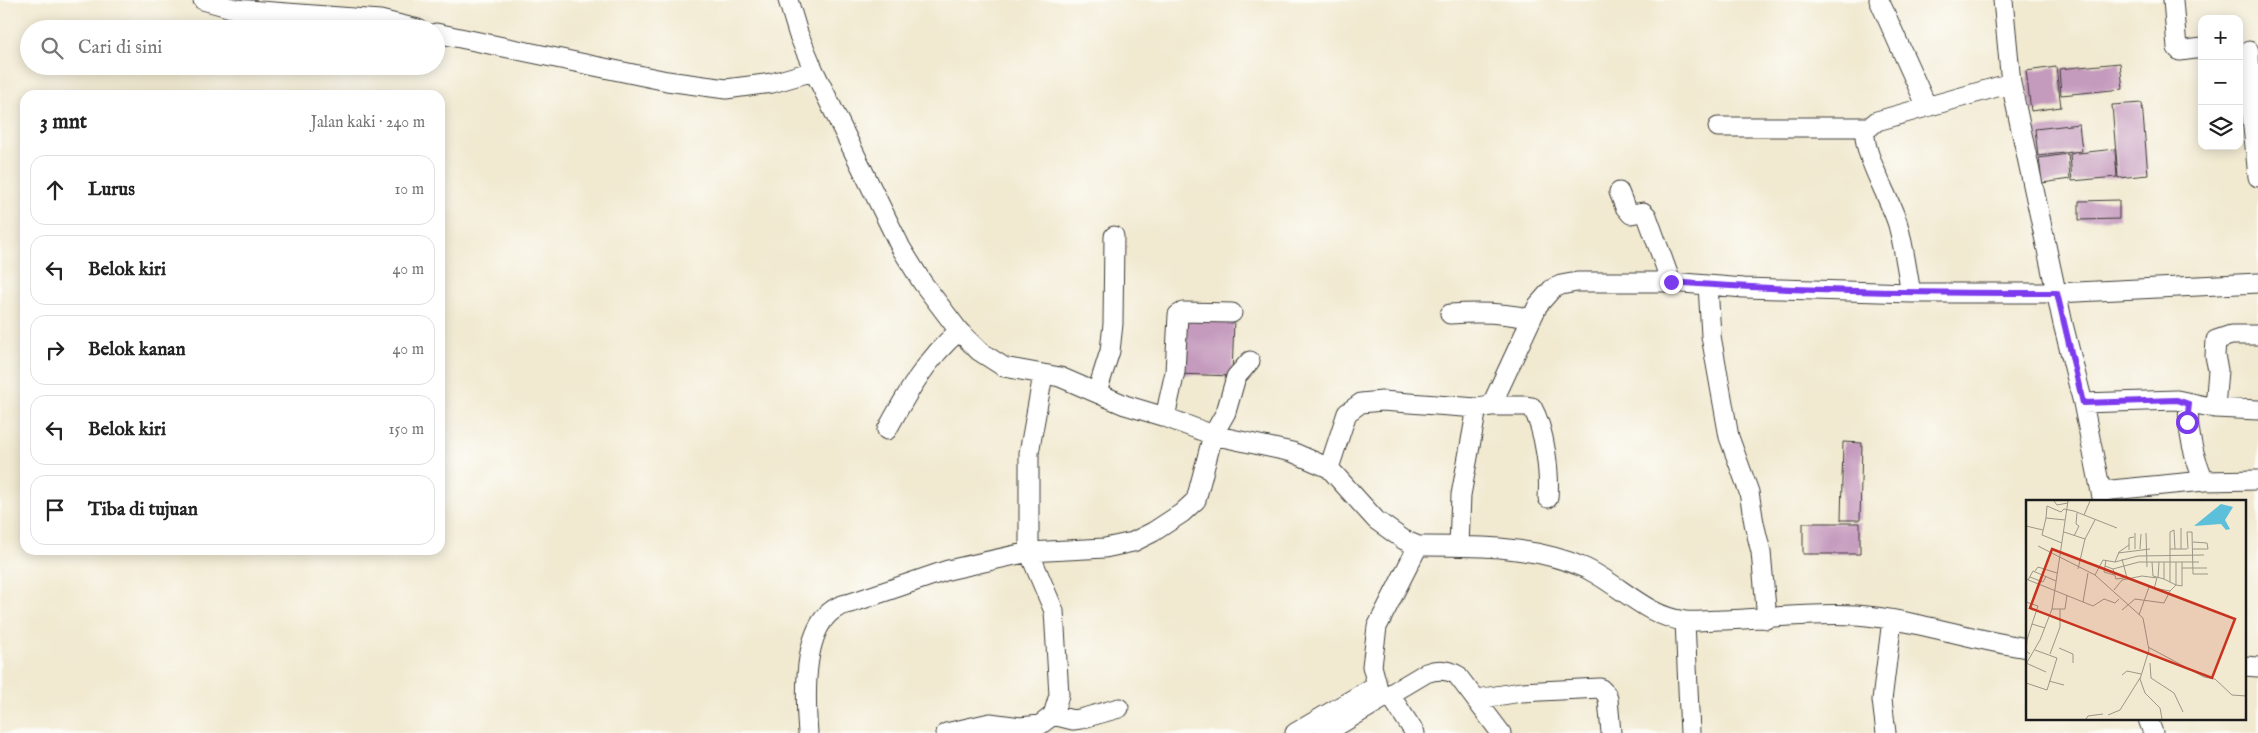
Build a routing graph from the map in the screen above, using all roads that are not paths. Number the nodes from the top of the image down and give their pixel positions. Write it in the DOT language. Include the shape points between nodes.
graph roads {
  1 [pos="204,0"];
  2 [pos="788,0"];
  3 [pos="1879,0"];
  4 [pos="2003,0"];
  5 [pos="2173,0"];
  6 [pos="380,20"];
  7 [pos="445,35"];
  8 [pos="2198,49"];
  9 [pos="2249,50"];
  10 [pos="814,71"];
  11 [pos="2011,83"];
  12 [pos="1927,107"];
  13 [pos="2255,126"];
  14 [pos="1718,127"];
  15 [pos="1867,128"];
  16 [pos="2258,178"];
  17 [pos="1619,192"];
  18 [pos="1114,236"];
  19 [pos="1671,282"];
  20 [pos="2258,283"];
  21 [pos="1708,285"];
  22 [pos="2057,293"];
  23 [pos="1911,294"];
  24 [pos="1232,313"];
  25 [pos="1450,314"];
  26 [pos="1532,319"];
  27 [pos="959,331"];
  28 [pos="2258,335"];
  29 [pos="1250,361"];
  30 [pos="1043,375"];
  31 [pos="1097,392"];
  32 [pos="2083,403"];
  33 [pos="2189,404"];
  34 [pos="1484,407"];
  35 [pos="2215,408"];
  36 [pos="2258,410"];
  37 [pos="1165,417"];
  38 [pos="887,430"];
  39 [pos="1212,435"];
  40 [pos="1329,468"];
  41 [pos="2258,480"];
  42 [pos="2204,481"];
  43 [pos="2102,496"];
  44 [pos="1548,498"];
  45 [pos="1418,546"];
  46 [pos="1459,546"];
  47 [pos="1029,552"];
  48 [pos="1767,619"];
  49 [pos="1892,620"];
  50 [pos="1685,621"];
  51 [pos="2026,648"];
  52 [pos="1390,695"];
  53 [pos="1477,699"];
  54 [pos="1119,708"];
  55 [pos="1053,715"];
  56 [pos="2148,720"];
  57 [pos="990,728"];
  58 [pos="1329,732"];
  59 [pos="808,733"];
  60 [pos="946,733"];
  61 [pos="1295,733"];
  62 [pos="1415,733"];
  63 [pos="1501,733"];
  64 [pos="1611,733"];
  65 [pos="1690,733"];
  66 [pos="1886,733"];
  67 [pos="2152,733"];
  1 -- 6 [label="street" via="235,8"];
  2 -- 10 [label="street"];
  3 -- 12 [label="street"];
  4 -- 11 [label="street"];
  5 -- 8 [label="street" via="2177,48 2180,51"];
  7 -- 10 [label="street" via="667,81 726,89 772,83"];
  9 -- 13 [label="street"];
  10 -- 27 [label="street" via="902,248 922,282"];
  11 -- 12 [label="street"];
  11 -- 22 [label="street"];
  12 -- 15 [label="street" via="1877,121"];
  13 -- 16 [label="street"];
  14 -- 15 [label="street"];
  15 -- 23 [label="street" via="1866,142 1898,226"];
  17 -- 19 [label="street" via="1631,214 1643,212 1647,216"];
  18 -- 31 [label="street" via="1110,351"];
  19 -- 21 [label="street"];
  19 -- 26 [label="street" via="1577,282 1561,285 1545,295"];
  20 -- 22 [label="street"];
  21 -- 23 [label="street"];
  21 -- 48 [label="street" via="1711,336 1729,437 1749,492 1761,552"];
  22 -- 23 [label="street"];
  22 -- 32 [label="street"];
  24 -- 37 [label="street" via="1183,312 1178,315 1175,372"];
  25 -- 26 [label="street" via="1514,314"];
  26 -- 34 [label="street"];
  27 -- 30 [label="street" via="979,351 1004,367"];
  27 -- 38 [label="street" via="925,366"];
  28 -- 35 [label="street" via="2231,335 2216,340"];
  29 -- 39 [label="street" via="1236,377 1226,412"];
  30 -- 31 [label="street" via="1060,377"];
  30 -- 47 [label="street" via="1029,453"];
  31 -- 37 [label="street" via="1125,405"];
  32 -- 33 [label="street" via="2177,400"];
  32 -- 43 [label="street"];
  33 -- 35 [label="street"];
  33 -- 42 [label="street" via="2187,422"];
  34 -- 40 [label="street" via="1361,403 1347,413"];
  34 -- 44 [label="street" via="1532,408 1547,464"];
  34 -- 46 [label="street" via="1461,495"];
  35 -- 36 [label="street"];
  37 -- 39 [label="street"];
  39 -- 40 [label="street" via="1292,452"];
  39 -- 47 [label="street" via="1196,500 1153,532 1133,542 1105,548"];
  40 -- 45 [label="street" via="1376,520"];
  41 -- 42 [label="street"];
  42 -- 43 [label="street"];
  45 -- 46 [label="street"];
  45 -- 61 [label="street" via="1377,627 1372,666 1377,685"];
  46 -- 50 [label="street" via="1511,550 1567,560 1652,609"];
  47 -- 55 [label="street" via="1054,610 1059,695"];
  47 -- 59 [label="street" via="948,570 831,610 818,627 810,649"];
  48 -- 49 [label="street" via="1856,615"];
  48 -- 50 [label="street"];
  49 -- 51 [label="street"];
  49 -- 66 [label="street" via="1882,700"];
  50 -- 65 [label="street"];
  52 -- 53 [label="street" via="1426,673 1442,670 1451,671"];
  52 -- 58 [label="street"];
  52 -- 62 [label="street"];
  53 -- 63 [label="street"];
  53 -- 64 [label="street" via="1521,692 1600,688 1608,699"];
  54 -- 55 [label="street" via="1073,720"];
  55 -- 57 [label="street" via="1040,725"];
  56 -- 67 [label="street"];
  57 -- 60 [label="street"];
}
